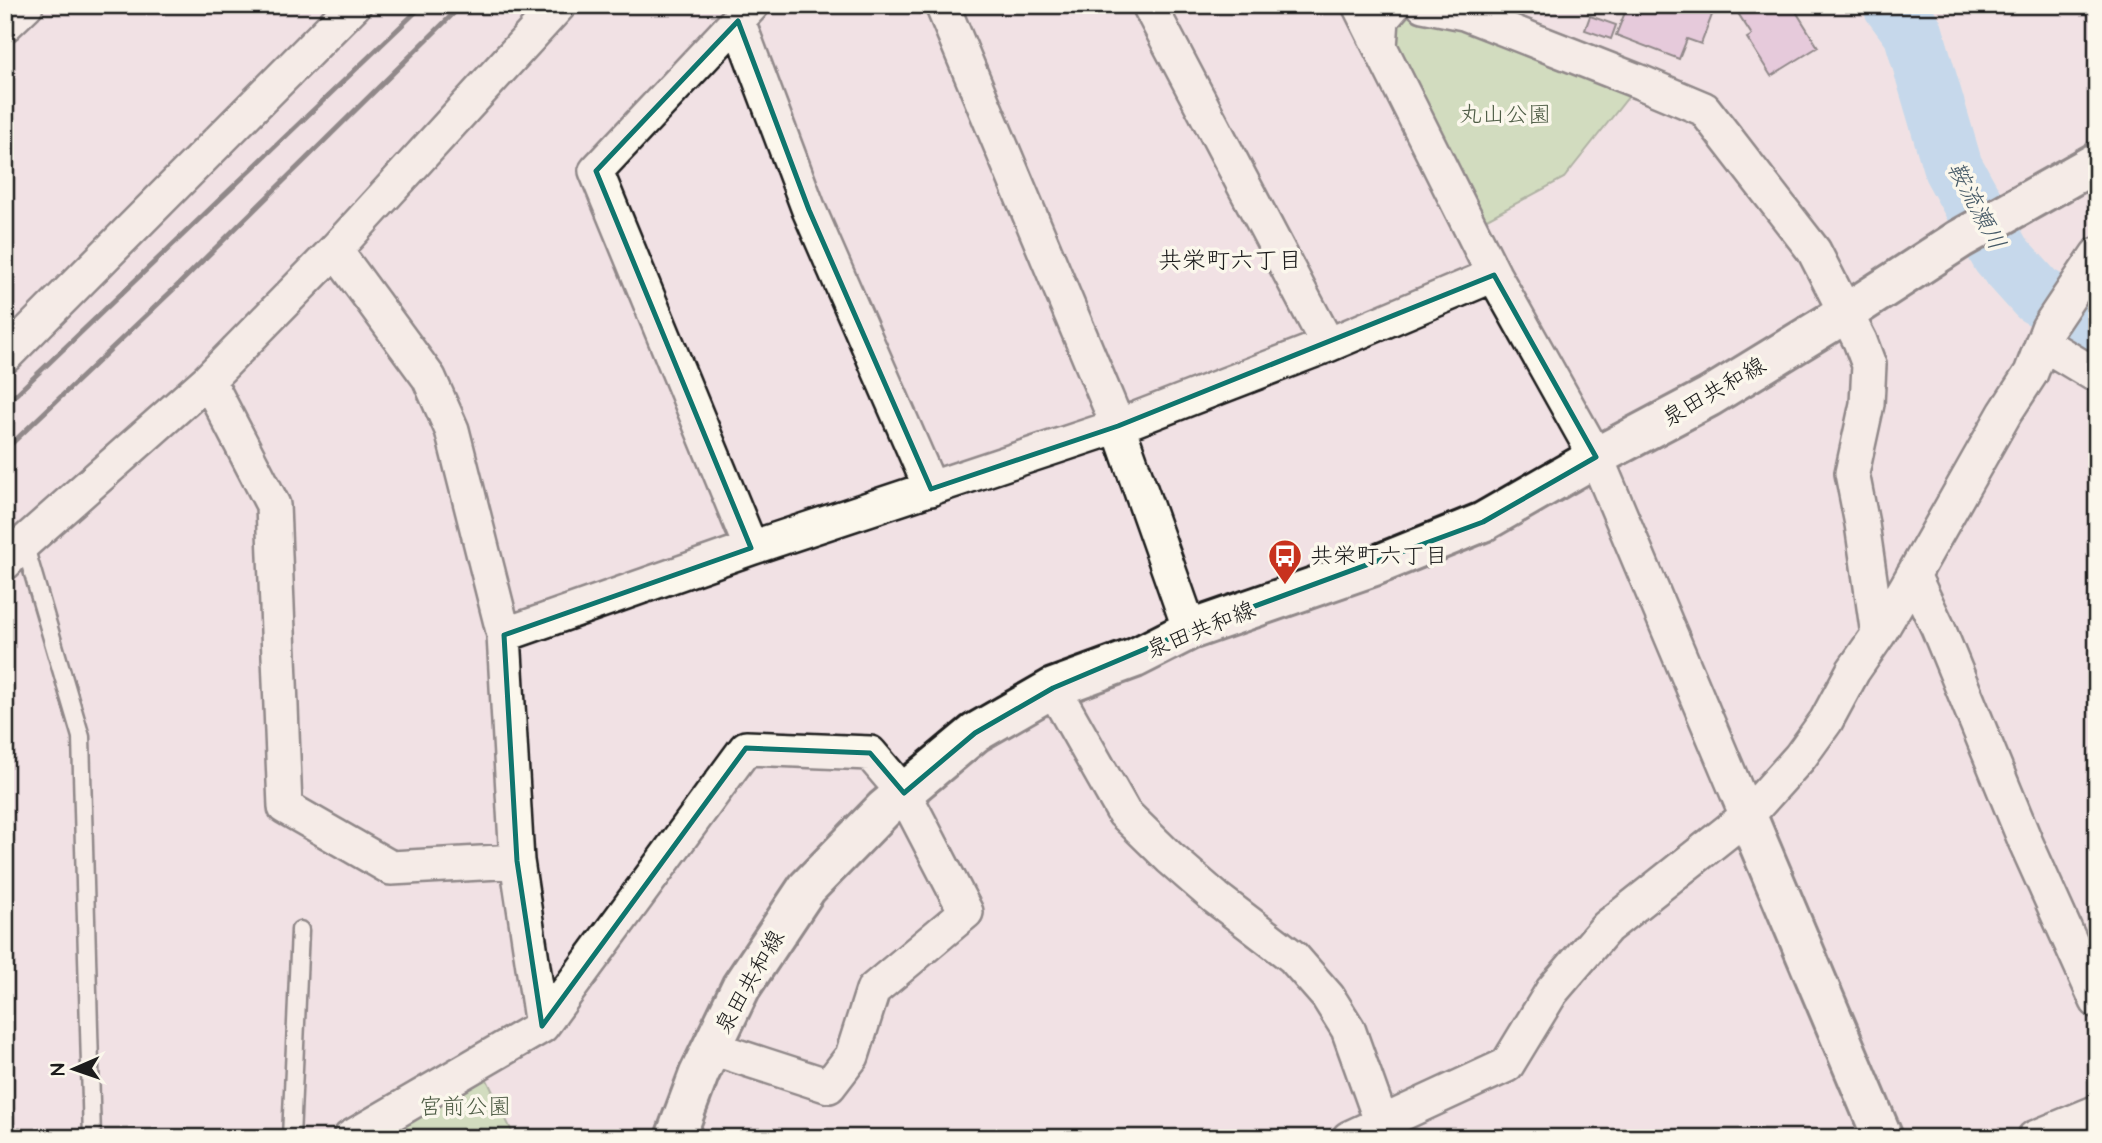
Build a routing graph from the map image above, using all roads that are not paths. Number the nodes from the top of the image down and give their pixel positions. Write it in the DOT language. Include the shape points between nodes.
graph roads {
  1 [pos="26,5"];
  2 [pos="354,5"];
  3 [pos="559,5"];
  4 [pos="942,5"];
  5 [pos="1149,5"];
  6 [pos="1359,5"];
  7 [pos="1394,5"];
  8 [pos="1423,5"];
  9 [pos="745,13"];
  10 [pos="5,25"];
  11 [pos="1380,47"];
  12 [pos="2097,162"];
  13 [pos="335,250"];
  14 [pos="2097,255"];
  15 [pos="1494,275"];
  16 [pos="1846,313"];
  17 [pos="2045,335"];
  18 [pos="1328,345"];
  19 [pos="5,356"];
  20 [pos="2097,376"];
  21 [pos="208,380"];
  22 [pos="1118,426"];
  23 [pos="1596,457"];
  24 [pos="931,489"];
  25 [pos="751,548"];
  26 [pos="15,553"];
  27 [pos="1913,575"];
  28 [pos="1189,630"];
  29 [pos="504,635"];
  30 [pos="1878,635"];
  31 [pos="1053,688"];
  32 [pos="904,793"];
  33 [pos="1747,816"];
  34 [pos="517,861"];
  35 [pos="300,930"];
  36 [pos="2097,1001"];
  37 [pos="542,1026"];
  38 [pos="712,1048"];
  39 [pos="2097,1112"];
  40 [pos="1382,1124"];
  41 [pos="92,1138"];
  42 [pos="291,1138"];
  43 [pos="349,1138"];
  44 [pos="675,1138"];
  45 [pos="1349,1138"];
  46 [pos="1883,1138"];
  47 [pos="2034,1138"];
  1 -- 10 [label="street"];
  2 -- 19 [label="street"];
  3 -- 13 [label="street"];
  4 -- 22 [label="street"];
  5 -- 18 [label="street"];
  6 -- 11 [label="street"];
  7 -- 11 [label="street" via="1382,19"];
  8 -- 16 [label="street" via="1464,13 1704,109 1814,251"];
  9 -- 24 [label="street" via="810,210"];
  9 -- 25 [label="street" via="596,172"];
  11 -- 15 [label="street"];
  12 -- 16 [label="main road, 泉田共和線" via="1960,239"];
  13 -- 21 [label="street"];
  13 -- 29 [label="street" via="429,378 452,430"];
  14 -- 17 [label="street"];
  15 -- 18 [label="street"];
  15 -- 23 [label="street"];
  16 -- 23 [label="main road, 泉田共和線" via="1709,397"];
  16 -- 30 [label="street" via="1869,365 1867,404 1852,473"];
  17 -- 20 [label="street"];
  17 -- 27 [label="street" via="2031,373"];
  18 -- 22 [label="street"];
  21 -- 26 [label="street"];
  21 -- 34 [label="street" via="273,505 285,807 391,868"];
  22 -- 24 [label="street"];
  22 -- 28 [label="street"];
  23 -- 28 [label="main road, 泉田共和線" via="1483,522 1374,566"];
  23 -- 33 [label="street"];
  24 -- 25 [label="street"];
  25 -- 29 [label="street"];
  26 -- 41 [label="lane" via="81,737"];
  27 -- 30 [label="street"];
  27 -- 36 [label="street"];
  28 -- 31 [label="main road, 泉田共和線" via="1135,657"];
  29 -- 34 [label="street"];
  30 -- 33 [label="street" via="1800,757"];
  31 -- 32 [label="main road, 泉田共和線" via="975,733"];
  31 -- 40 [label="street" via="1124,813 1216,898 1293,957 1328,997 1348,1028"];
  32 -- 37 [label="street" via="870,753 746,748"];
  32 -- 38 [label="main road, 泉田共和線" via="807,888 741,987"];
  32 -- 38 [label="street" via="966,912 873,990 852,1056 830,1086"];
  33 -- 40 [label="street" via="1607,927 1552,991 1507,1065"];
  33 -- 46 [label="main road"];
  34 -- 37 [label="street"];
  35 -- 42 [label="lane"];
  37 -- 43 [label="street"];
  38 -- 44 [label="main road, 泉田共和線"];
  39 -- 47 [label="street"];
  40 -- 45 [label="street"];
}
